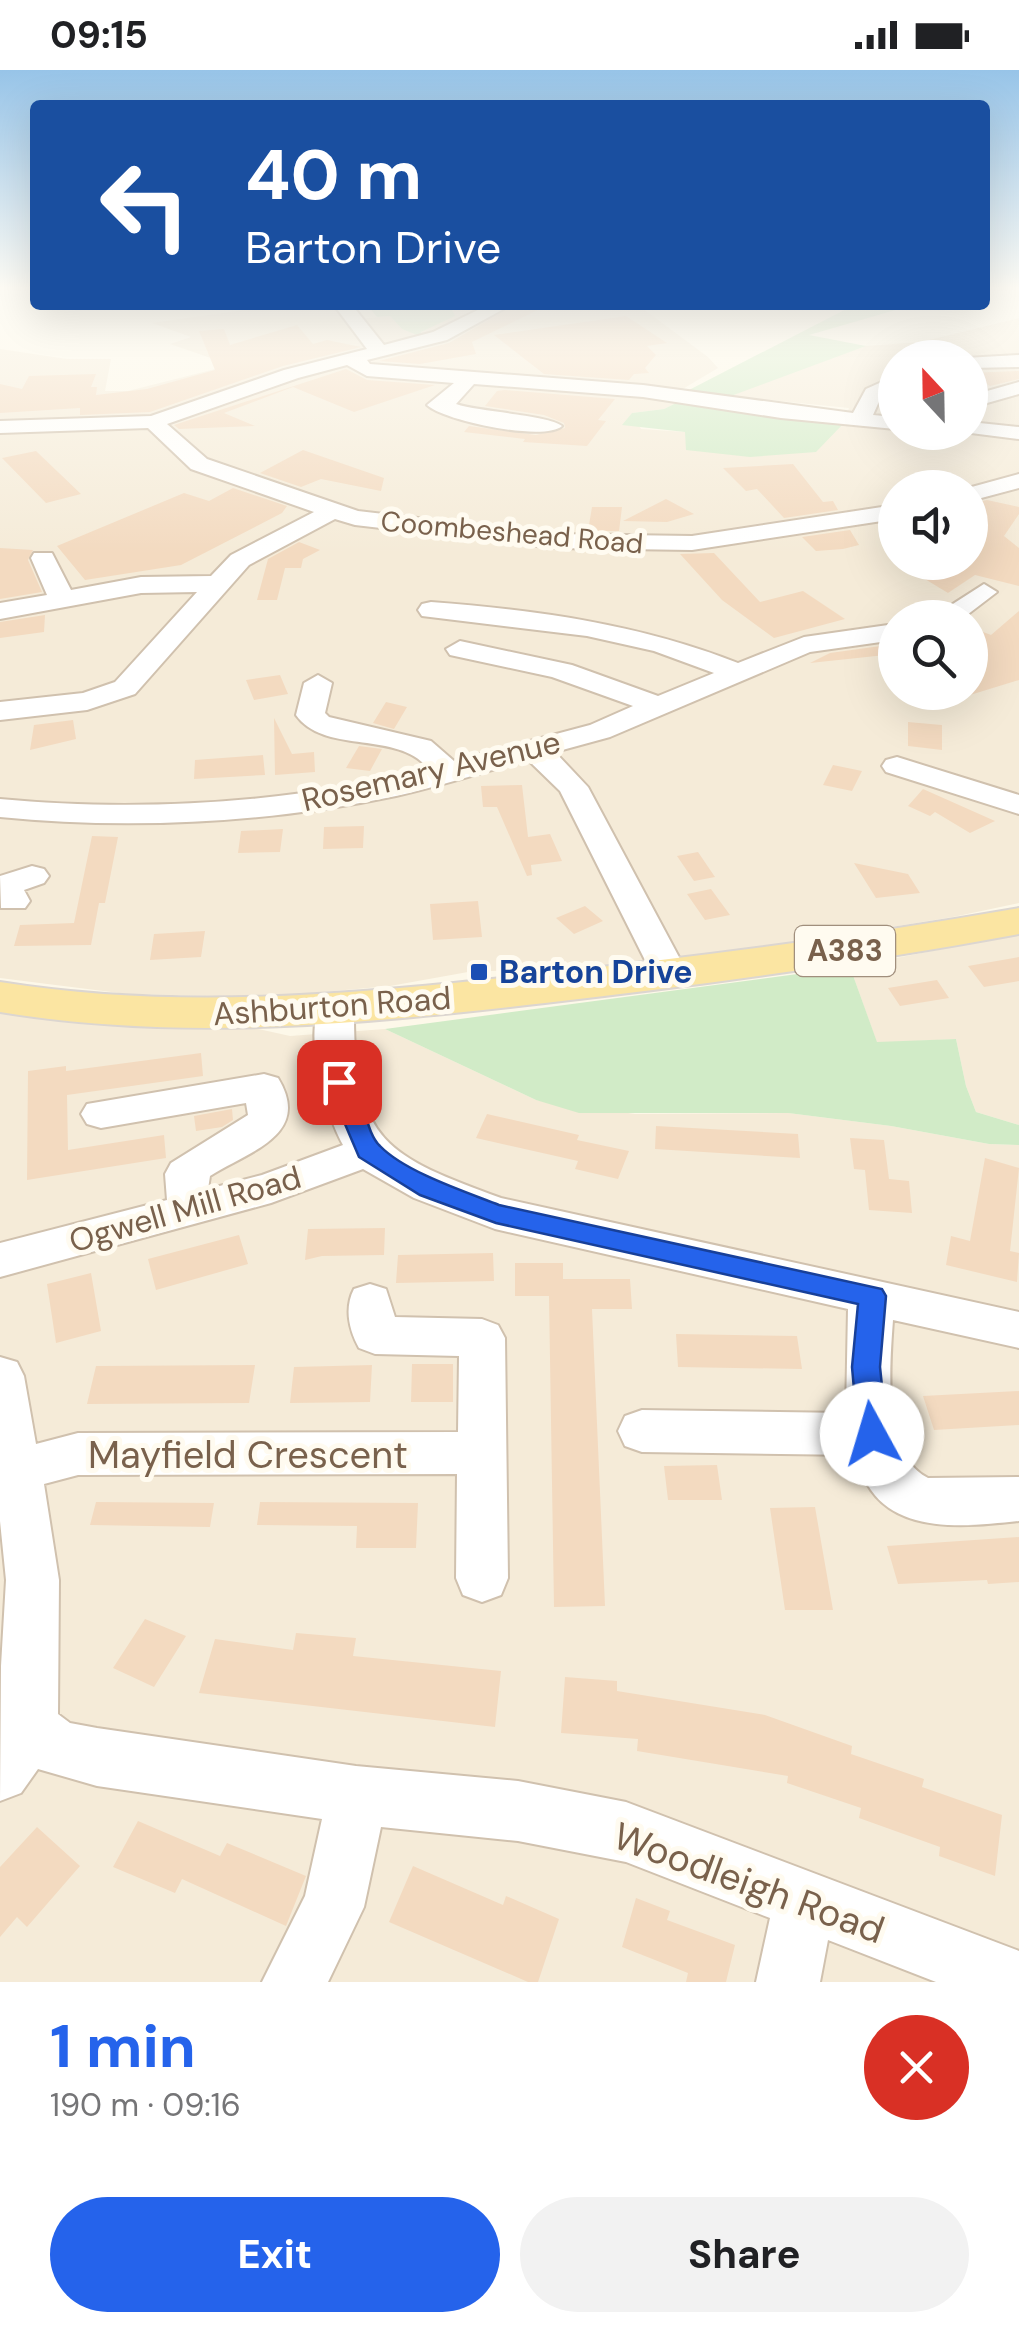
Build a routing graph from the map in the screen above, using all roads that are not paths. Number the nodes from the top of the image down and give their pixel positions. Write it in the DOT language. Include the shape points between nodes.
graph roads {
  1 [pos="292,375"];
  2 [pos="457,375"];
  3 [pos="469,377"];
  4 [pos="1019,388"];
  5 [pos="878,390"];
  6 [pos="988,397"];
  7 [pos="860,420"];
  8 [pos="153,422"];
  9 [pos="543,422"];
  10 [pos="878,422"];
  11 [pos="0,427"];
  12 [pos="988,430"];
  13 [pos="1019,433"];
  14 [pos="1019,481"];
  15 [pos="988,489"];
  16 [pos="333,511"];
  17 [pos="878,515"];
  18 [pos="43,556"];
  19 [pos="219,584"];
  20 [pos="983,592"];
  21 [pos="971,600"];
  22 [pos="63,601"];
  23 [pos="431,610"];
  24 [pos="0,611"];
  25 [pos="878,634"];
  26 [pos="460,649"];
  27 [pos="738,673"];
  28 [pos="318,683"];
  29 [pos="658,708"];
  30 [pos="0,711"];
  31 [pos="534,750"];
  32 [pos="898,766"];
  33 [pos="448,774"];
  34 [pos="1019,805"];
  35 [pos="0,808"];
  36 [pos="1019,921"];
  37 [pos="670,974"];
  38 [pos="0,997"];
  39 [pos="335,1010"];
  40 [pos="102,1114"];
  41 [pos="368,1151"];
  42 [pos="190,1211"];
  43 [pos="0,1260"];
  44 [pos="872,1296"];
  45 [pos="370,1302"];
  46 [pos="1019,1330"];
  47 [pos="0,1376"];
  48 [pos="642,1431"];
  49 [pos="872,1434"];
  50 [pos="7,1442"];
  51 [pos="484,1453"];
  52 [pos="1019,1499"];
  53 [pos="482,1578"];
  54 [pos="16,1751"];
  55 [pos="356,1794"];
  56 [pos="804,1902"];
  57 [pos="294,1982"];
  58 [pos="788,1982"];
  59 [pos="1018,1982"];
  1 -- 8 [label="street"];
  2 -- 3 [label="street"];
  3 -- 7 [label="street" via="644,391"];
  3 -- 9 [label="street" via="459,391 430,406 480,419"];
  4 -- 6 [label="street"];
  5 -- 7 [label="street"];
  7 -- 10 [label="street"];
  8 -- 11 [label="street"];
  8 -- 16 [label="street, Coombeshead Road" via="179,453 199,464"];
  12 -- 13 [label="street"];
  14 -- 15 [label="street"];
  16 -- 17 [label="street, Coombeshead Road" via="467,533 643,545"];
  16 -- 19 [label="street" via="251,551"];
  18 -- 22 [label="street"];
  19 -- 22 [label="street" via="141,584"];
  19 -- 30 [label="street" via="125,688 87,701"];
  20 -- 21 [label="street"];
  22 -- 24 [label="street"];
  23 -- 27 [label="street" via="592,626 689,651"];
  25 -- 27 [label="street, Rosemary Avenue" via="804,645"];
  26 -- 29 [label="street" via="566,673"];
  27 -- 29 [label="street, Rosemary Avenue"];
  28 -- 33 [label="street" via="310,715 319,723 420,747"];
  29 -- 31 [label="street, Rosemary Avenue"];
  31 -- 33 [label="street, Rosemary Avenue"];
  31 -- 37 [label="street" via="574,787"];
  32 -- 34 [label="street"];
  33 -- 35 [label="street, Rosemary Avenue" via="247,808 61,814"];
  36 -- 37 [label="main road, Ashburton Road / A383"];
  37 -- 39 [label="main road, Ashburton Road / A383"];
  38 -- 39 [label="main road, Ashburton Road / A383" via="105,1012"];
  39 -- 41 [label="street" via="339,1082"];
  40 -- 42 [label="street" via="264,1087 268,1118 256,1136 186,1174"];
  41 -- 42 [label="street, Ogwell Mill Road"];
  41 -- 44 [label="street" via="430,1188 496,1214"];
  42 -- 43 [label="street, Ogwell Mill Road"];
  44 -- 46 [label="street"];
  44 -- 49 [label="street" via="866,1367"];
  45 -- 51 [label="street" via="374,1335 482,1338"];
  47 -- 50 [label="street"];
  48 -- 49 [label="street"];
  49 -- 52 [label="street" via="888,1474 904,1492 928,1501"];
  50 -- 51 [label="street, Mayfield Crescent" via="78,1454"];
  50 -- 54 [label="street" via="32,1560 34,1610 28,1709"];
  51 -- 53 [label="street"];
  54 -- 55 [label="street, Woodleigh Road" via="58,1749"];
  55 -- 56 [label="street, Woodleigh Road" via="518,1811 626,1832"];
  55 -- 57 [label="street" via="333,1907"];
  56 -- 58 [label="street"];
  56 -- 59 [label="street, Woodleigh Road"];
}
